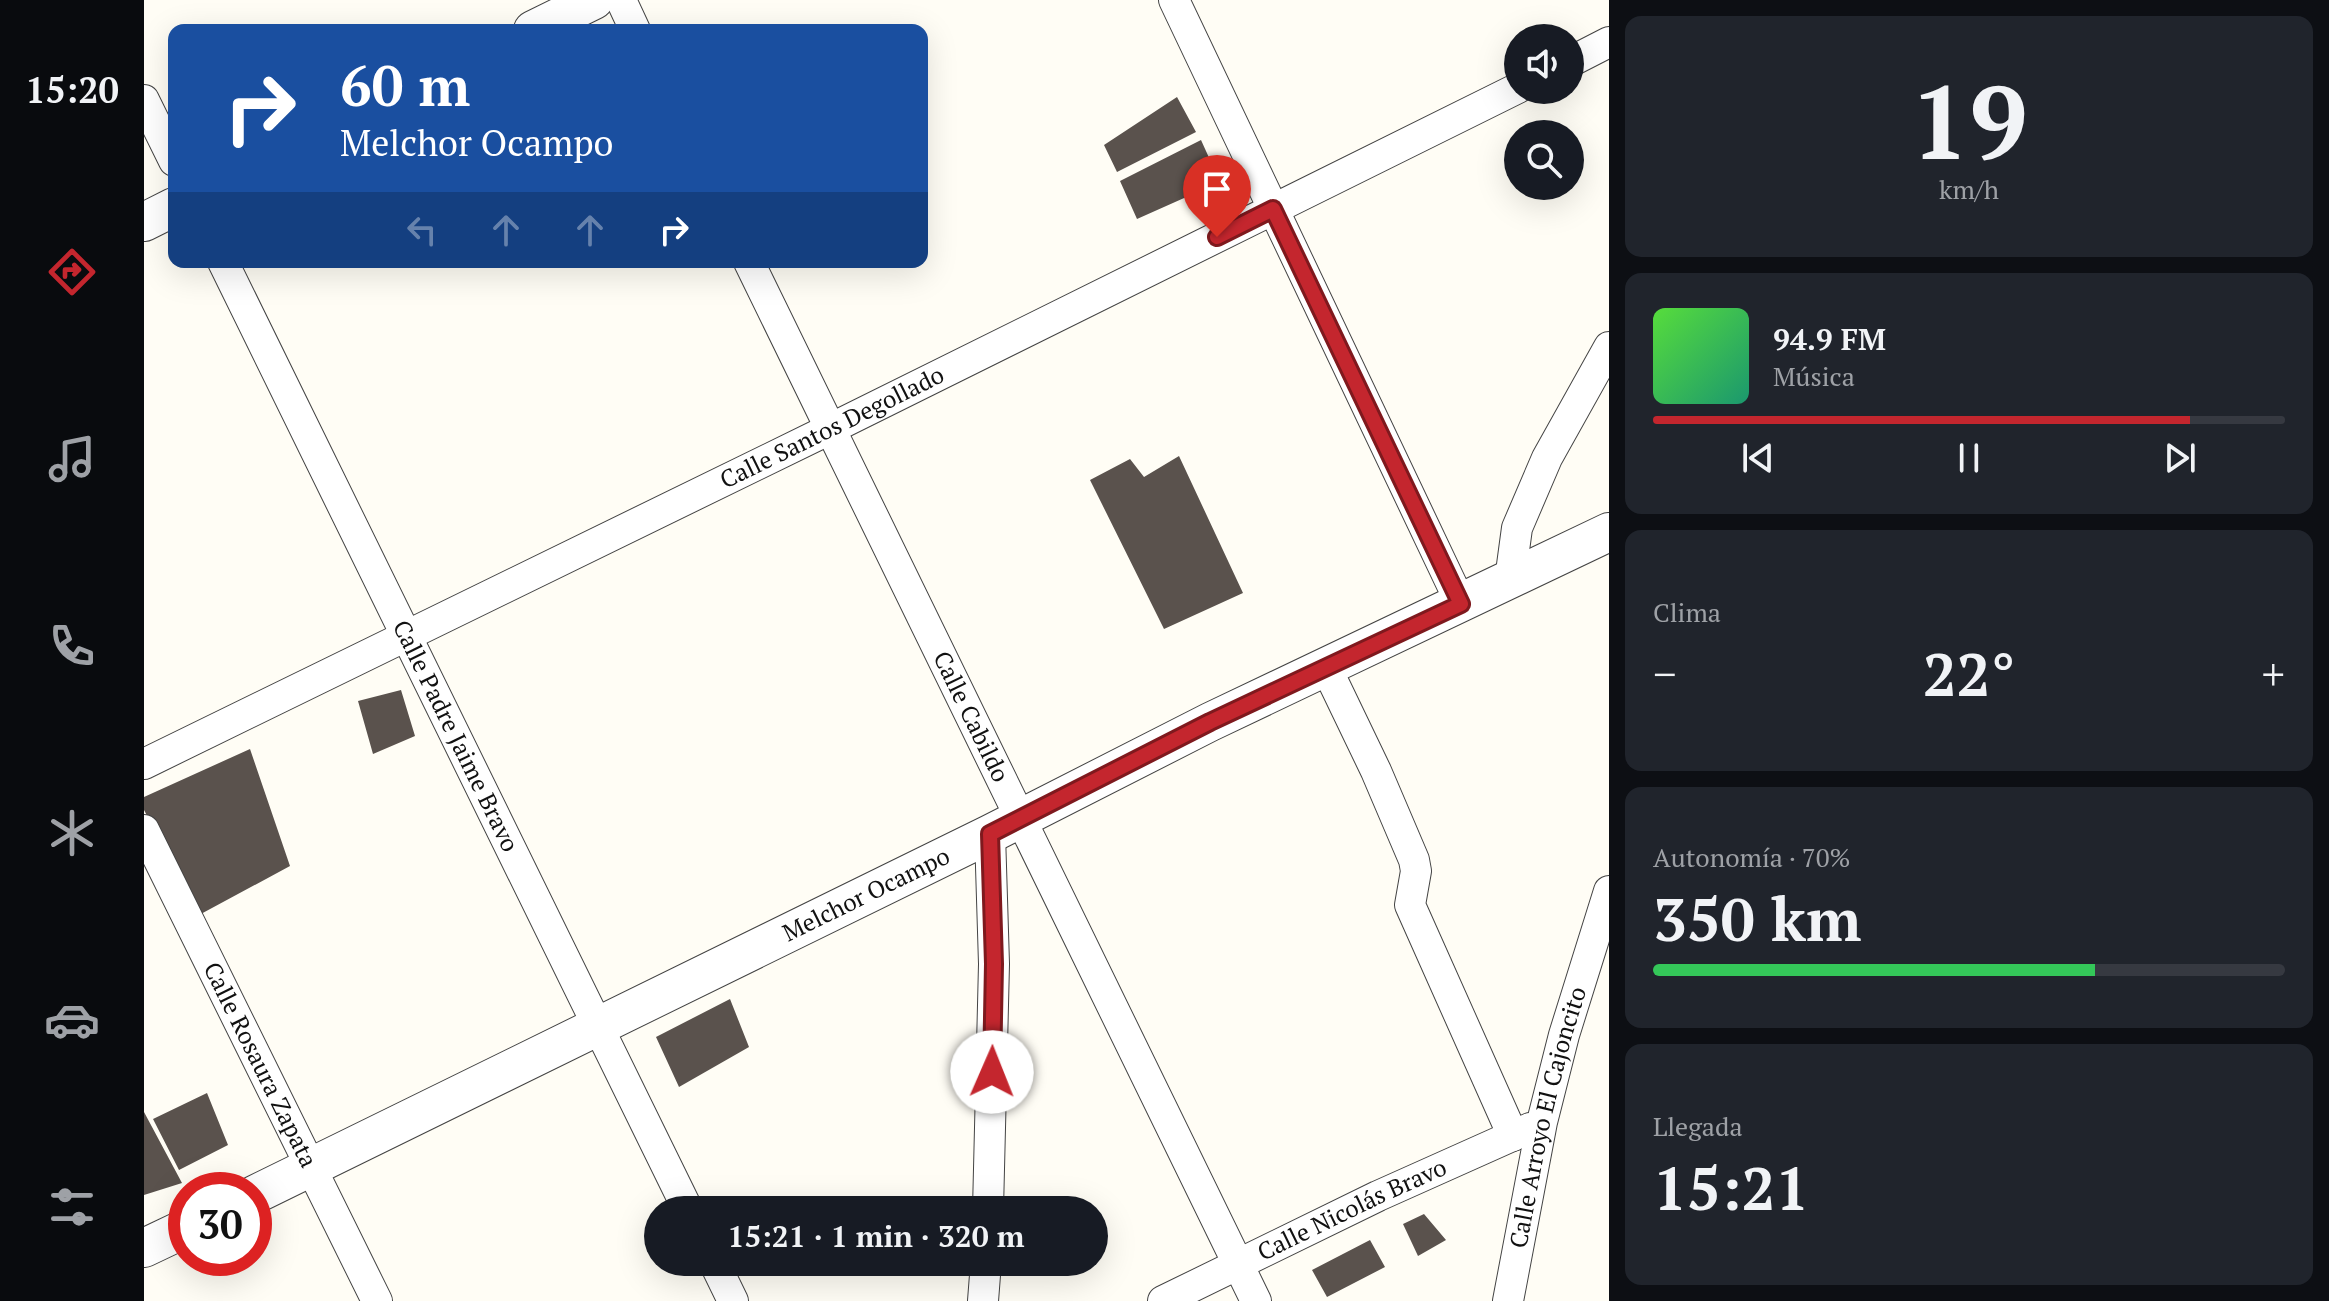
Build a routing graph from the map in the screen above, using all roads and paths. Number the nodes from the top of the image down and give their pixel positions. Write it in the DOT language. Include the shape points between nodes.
graph roads {
  1 [pos="594,0"];
  2 [pos="621,0"];
  3 [pos="1174,0"];
  4 [pos="545,24"];
  5 [pos="632,24"];
  6 [pos="1609,42"];
  7 [pos="1584,55"];
  8 [pos="1504,95"];
  9 [pos="144,100"];
  10 [pos="168,149"];
  11 [pos="1273,209"];
  12 [pos="168,210"];
  13 [pos="144,222"];
  14 [pos="226,268"];
  15 [pos="752,268"];
  16 [pos="1609,347"];
  17 [pos="830,429"];
  18 [pos="1609,532"];
  19 [pos="1510,580"];
  20 [pos="1461,604"];
  21 [pos="406,636"];
  22 [pos="1326,667"];
  23 [pos="144,764"];
  24 [pos="1005,826"];
  25 [pos="144,830"];
  26 [pos="1609,891"];
  27 [pos="598,1025"];
  28 [pos="1542,1122"];
  29 [pos="1513,1136"];
  30 [pos="311,1168"];
  31 [pos="272,1186"];
  32 [pos="681,1196"];
  33 [pos="988,1196"];
  34 [pos="168,1237"];
  35 [pos="144,1248"];
  36 [pos="1238,1263"];
  37 [pos="721,1276"];
  38 [pos="985,1276"];
  39 [pos="377,1301"];
  40 [pos="733,1301"];
  41 [pos="983,1301"];
  42 [pos="1163,1301"];
  43 [pos="1256,1301"];
  44 [pos="1508,1301"];
  1 -- 4 [label="street"];
  2 -- 5 [label="street"];
  3 -- 11 [label="street"];
  6 -- 7 [label="street"];
  8 -- 11 [label="street, Calle Santos Degollado"];
  9 -- 10 [label="street"];
  11 -- 17 [label="street, Calle Santos Degollado"];
  11 -- 20 [label="street"];
  12 -- 13 [label="street"];
  14 -- 21 [label="street, Calle Padre Jaime Bravo"];
  15 -- 17 [label="street, Calle Cabildo"];
  16 -- 19 [label="street" via="1547,458 1517,528"];
  17 -- 21 [label="street, Calle Santos Degollado"];
  17 -- 24 [label="street, Calle Cabildo"];
  18 -- 19 [label="street, Melchor Ocampo"];
  19 -- 20 [label="street, Melchor Ocampo"];
  20 -- 22 [label="street, Melchor Ocampo"];
  21 -- 23 [label="street, Calle Santos Degollado"];
  21 -- 27 [label="street, Calle Padre Jaime Bravo"];
  22 -- 24 [label="street, Melchor Ocampo"];
  22 -- 29 [label="street" via="1414,860 1410,905"];
  24 -- 27 [label="street, Melchor Ocampo"];
  24 -- 33 [label="street" via="994,964"];
  24 -- 36 [label="street, Calle Cabildo"];
  25 -- 30 [label="street, Calle Rosaura Zapata"];
  26 -- 28 [label="street, Calle Arroyo El Cajoncito"];
  27 -- 30 [label="street, Melchor Ocampo"];
  27 -- 32 [label="street, Calle Padre Jaime Bravo"];
  28 -- 29 [label="street, Calle Nicolás Bravo"];
  28 -- 44 [label="street, Calle Arroyo El Cajoncito"];
  29 -- 36 [label="street, Calle Nicolás Bravo"];
  30 -- 31 [label="street, Melchor Ocampo"];
  30 -- 39 [label="street, Calle Rosaura Zapata"];
  34 -- 35 [label="street"];
  36 -- 42 [label="street, Calle Nicolás Bravo"];
  36 -- 43 [label="street, Calle Cabildo"];
  37 -- 40 [label="street"];
  38 -- 41 [label="street"];
}
